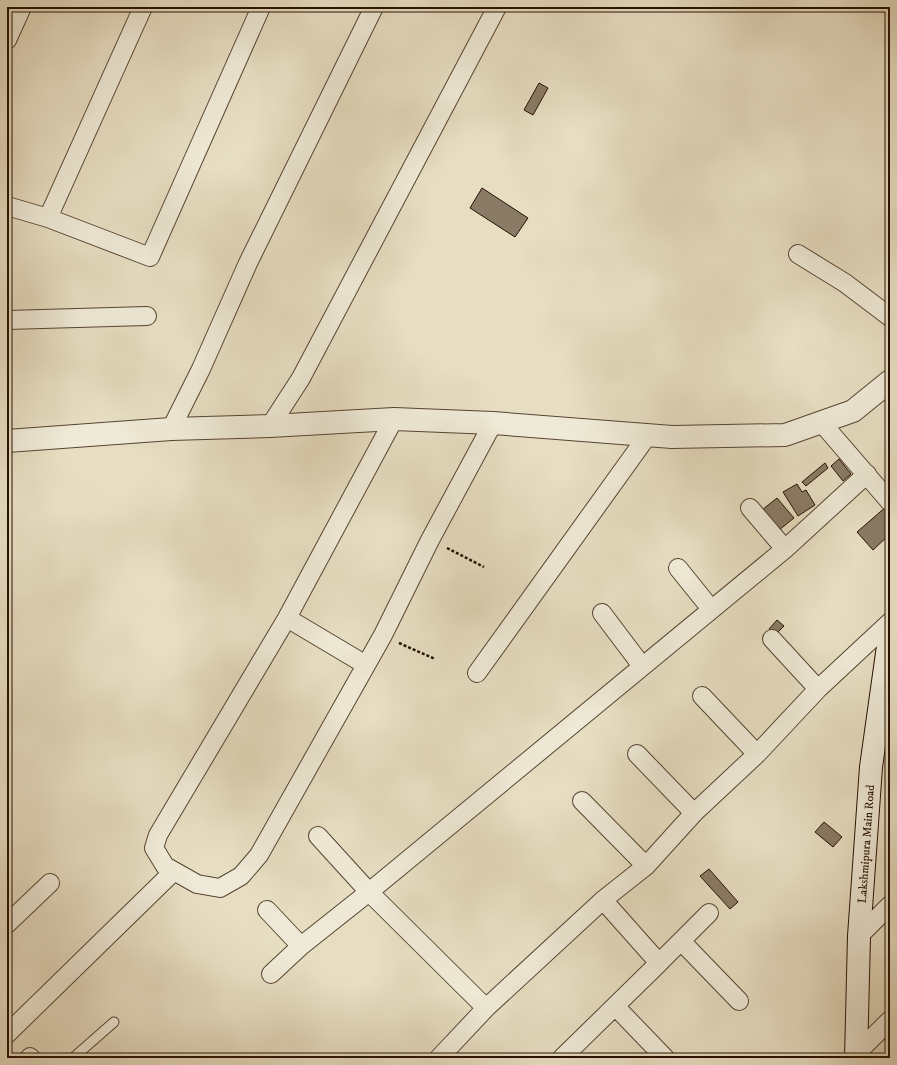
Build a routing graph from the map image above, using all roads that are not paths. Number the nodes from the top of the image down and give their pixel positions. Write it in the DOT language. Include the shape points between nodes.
graph roads {
  1 [pos="22,7"];
  2 [pos="143,7"];
  3 [pos="261,7"];
  4 [pos="374,7"];
  5 [pos="497,7"];
  6 [pos="7,40"];
  7 [pos="7,206"];
  8 [pos="48,218"];
  9 [pos="798,254"];
  10 [pos="147,316"];
  11 [pos="890,317"];
  12 [pos="7,320"];
  13 [pos="890,381"];
  14 [pos="394,419"];
  15 [pos="821,422"];
  16 [pos="493,423"];
  17 [pos="270,426"];
  18 [pos="171,429"];
  19 [pos="648,435"];
  20 [pos="7,441"];
  21 [pos="867,474"];
  22 [pos="890,502"];
  23 [pos="750,508"];
  24 [pos="785,549"];
  25 [pos="678,568"];
  26 [pos="711,609"];
  27 [pos="602,613"];
  28 [pos="287,618"];
  29 [pos="890,622"];
  30 [pos="890,632"];
  31 [pos="772,639"];
  32 [pos="366,665"];
  33 [pos="642,666"];
  34 [pos="477,674"];
  35 [pos="818,689"];
  36 [pos="702,696"];
  37 [pos="638,754"];
  38 [pos="757,754"];
  39 [pos="582,802"];
  40 [pos="694,813"];
  41 [pos="318,836"];
  42 [pos="646,866"];
  43 [pos="174,871"];
  44 [pos="50,883"];
  45 [pos="370,892"];
  46 [pos="603,900"];
  47 [pos="890,905"];
  48 [pos="267,910"];
  49 [pos="708,913"];
  50 [pos="7,924"];
  51 [pos="859,936"];
  52 [pos="680,941"];
  53 [pos="301,946"];
  54 [pos="659,963"];
  55 [pos="271,974"];
  56 [pos="739,1001"];
  57 [pos="615,1006"];
  58 [pos="486,1008"];
  59 [pos="890,1020"];
  60 [pos="114,1022"];
  61 [pos="7,1034"];
  62 [pos="856,1056"];
  63 [pos="73,1058"];
  64 [pos="439,1058"];
  65 [pos="562,1058"];
  66 [pos="665,1058"];
  1 -- 6 [label="street"];
  2 -- 8 [label="street"];
  3 -- 8 [label="street" via="150,257"];
  4 -- 18 [label="street" via="248,264 202,369"];
  5 -- 17 [label="street" via="301,378"];
  7 -- 8 [label="street"];
  9 -- 11 [label="street" via="845,283"];
  10 -- 12 [label="street"];
  13 -- 15 [label="street" via="853,411"];
  14 -- 16 [label="street"];
  14 -- 17 [label="street"];
  14 -- 28 [label="street"];
  15 -- 19 [label="street" via="785,435"];
  15 -- 21 [label="street"];
  16 -- 19 [label="street"];
  16 -- 32 [label="street"];
  17 -- 18 [label="street"];
  18 -- 20 [label="street"];
  19 -- 34 [label="street"];
  21 -- 22 [label="street"];
  21 -- 24 [label="street"];
  23 -- 24 [label="street"];
  24 -- 26 [label="street"];
  25 -- 26 [label="street"];
  26 -- 33 [label="street"];
  27 -- 33 [label="street"];
  28 -- 32 [label="street"];
  28 -- 43 [label="street" via="158,835 154,848 165,866"];
  29 -- 35 [label="street"];
  30 -- 51 [label="street, Lakshmipura Main Road" via="871,767"];
  31 -- 35 [label="street"];
  32 -- 43 [label="street" via="259,855 241,876 220,888 197,884"];
  33 -- 45 [label="street"];
  35 -- 38 [label="street"];
  36 -- 38 [label="street"];
  37 -- 40 [label="street"];
  38 -- 40 [label="street"];
  39 -- 42 [label="street"];
  40 -- 42 [label="street"];
  41 -- 45 [label="street"];
  42 -- 46 [label="street"];
  43 -- 61 [label="street"];
  44 -- 50 [label="street"];
  45 -- 53 [label="street"];
  45 -- 58 [label="street"];
  46 -- 54 [label="street"];
  46 -- 58 [label="street"];
  47 -- 51 [label="street"];
  48 -- 53 [label="street"];
  49 -- 52 [label="street"];
  51 -- 62 [label="street, Lakshmipura Main Road"];
  52 -- 54 [label="street"];
  52 -- 56 [label="street"];
  53 -- 55 [label="street"];
  54 -- 57 [label="street"];
  57 -- 65 [label="street"];
  57 -- 66 [label="street"];
  58 -- 64 [label="street"];
  59 -- 62 [label="street"];
  60 -- 63 [label="lane"];
}
